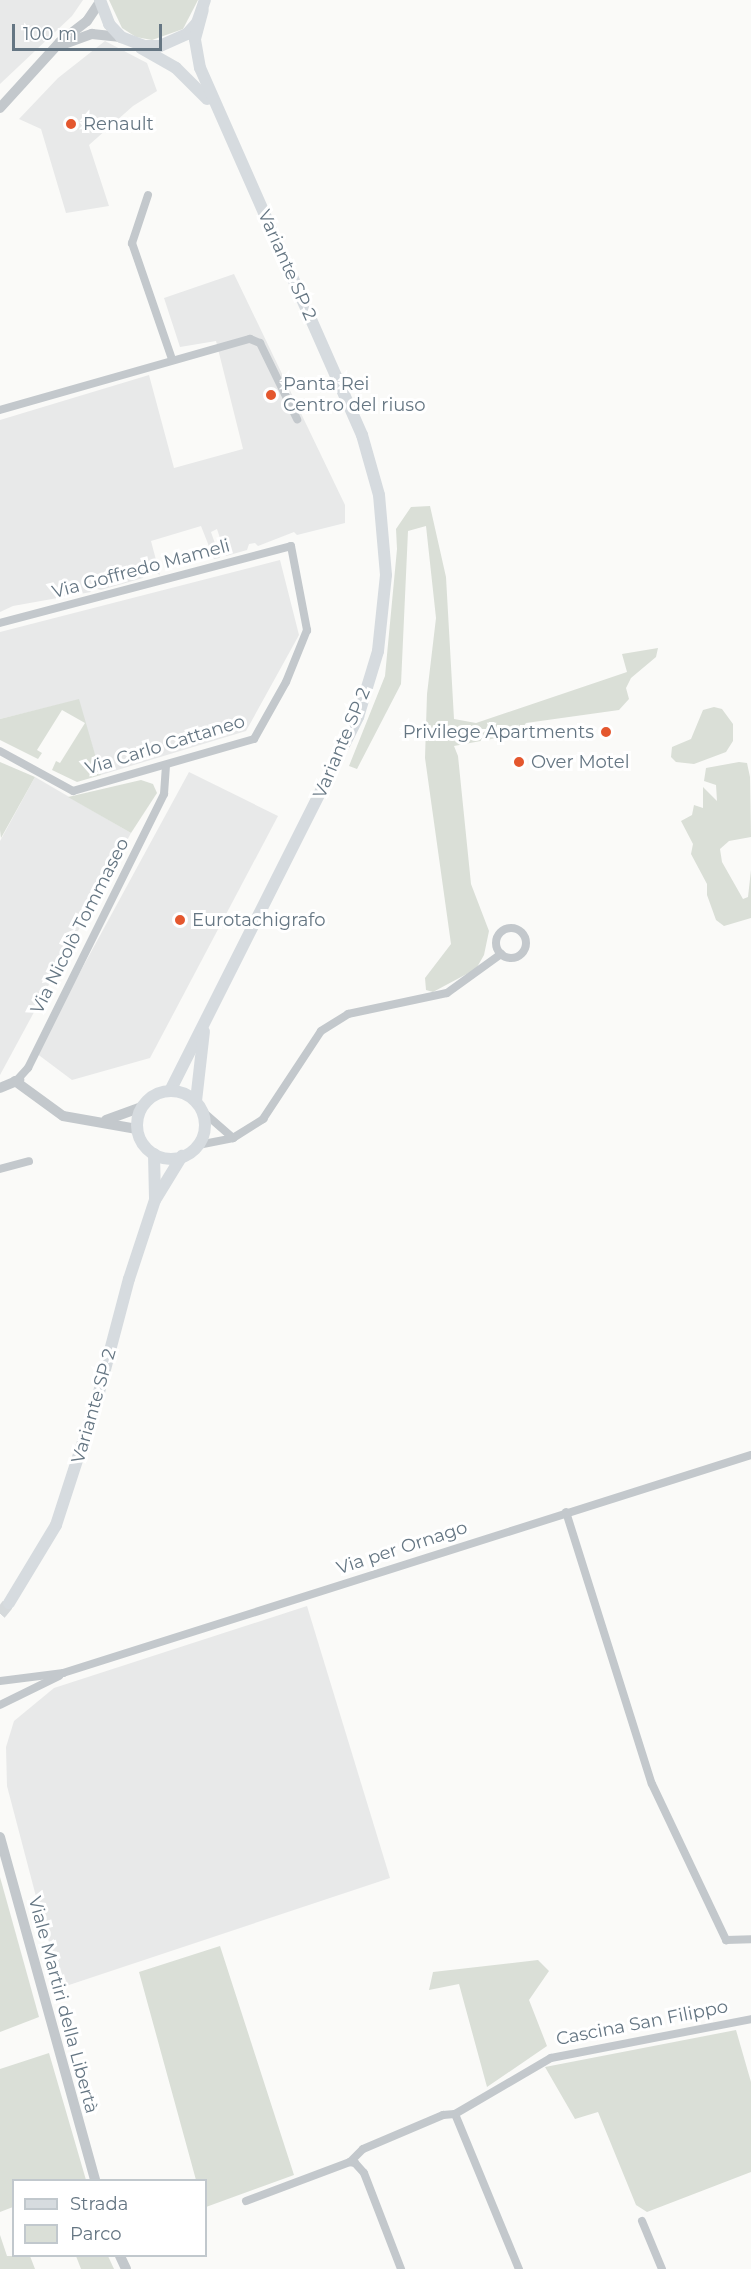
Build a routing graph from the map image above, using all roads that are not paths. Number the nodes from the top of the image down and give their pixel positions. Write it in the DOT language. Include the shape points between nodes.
graph roads {
  1 [pos="100,1"];
  2 [pos="204,5"];
  3 [pos="126,40"];
  4 [pos="52,52"];
  5 [pos="0,108"];
  6 [pos="218,115"];
  7 [pos="148,195"];
  8 [pos="172,359"];
  9 [pos="0,410"];
  10 [pos="297,419"];
  11 [pos="291,546"];
  12 [pos="0,623"];
  13 [pos="0,751"];
  14 [pos="166,765"];
  15 [pos="501,954"];
  16 [pos="205,1018"];
  17 [pos="16,1080"];
  18 [pos="0,1088"];
  19 [pos="170,1091"];
  20 [pos="199,1106"];
  21 [pos="142,1107"];
  22 [pos="106,1120"];
  23 [pos="137,1129"];
  24 [pos="233,1138"];
  25 [pos="198,1144"];
  26 [pos="154,1154"];
  27 [pos="182,1156"];
  28 [pos="29,1161"];
  29 [pos="0,1169"];
  30 [pos="155,1200"];
  31 [pos="751,1455"];
  32 [pos="566,1512"];
  33 [pos="9,1603"];
  34 [pos="63,1673"];
  35 [pos="0,1681"];
  36 [pos="0,1705"];
  37 [pos="0,1838"];
  38 [pos="751,1939"];
  39 [pos="751,2019"];
  40 [pos="455,2114"];
  41 [pos="350,2162"];
  42 [pos="94,2179"];
  43 [pos="246,2201"];
  44 [pos="642,2221"];
  45 [pos="401,2269"];
  46 [pos="519,2269"];
  47 [pos="662,2269"];
  1 -- 3 [label="main road" via="109,24"];
  1 -- 4 [label="street" via="87,21"];
  2 -- 3 [label="main road" via="192,28 174,42 160,46"];
  2 -- 6 [label="main road, Variante SP 2" via="195,52"];
  3 -- 4 [label="street" via="83,36"];
  3 -- 6 [label="main road, Variante SP 2" via="190,79"];
  4 -- 5 [label="street"];
  6 -- 16 [label="main road, Variante SP 2" via="362,435 381,505 386,574 381,632 358,717"];
  7 -- 8 [label="street" via="132,243"];
  8 -- 9 [label="street"];
  8 -- 10 [label="street" via="250,339 260,343"];
  11 -- 12 [label="street, Via Goffredo Mameli"];
  11 -- 14 [label="street, Via Carlo Cattaneo" via="307,630 291,673 260,729 254,739"];
  13 -- 14 [label="street, Via Carlo Cattaneo" via="74,791"];
  14 -- 17 [label="street, Via Nicolò Tommaseo" via="164,795 28,1068"];
  15 -- 24 [label="street" via="447,993 348,1014 312,1039 262,1119"];
  16 -- 19 [label="main road, Variante SP 2"];
  16 -- 20 [label="main road, Variante SP 2"];
  17 -- 18 [label="street"];
  17 -- 22 [label="street" via="63,1116"];
  19 -- 20 [label="main road"];
  19 -- 21 [label="main road" via="154,1095"];
  20 -- 24 [label="street"];
  20 -- 25 [label="main road, Variante SP 2" via="204,1132"];
  21 -- 22 [label="street"];
  21 -- 23 [label="main road"];
  22 -- 23 [label="street"];
  23 -- 26 [label="main road"];
  24 -- 25 [label="street"];
  25 -- 27 [label="main road, Variante SP 2"];
  26 -- 27 [label="main road"];
  26 -- 30 [label="main road, Variante SP 2"];
  27 -- 30 [label="main road, Variante SP 2"];
  28 -- 29 [label="street"];
  30 -- 33 [label="main road, Variante SP 2" via="71,1485 48,1543"];
  31 -- 32 [label="street, Via per Ornago"];
  32 -- 34 [label="street, Via per Ornago"];
  32 -- 38 [label="street" via="652,1784 726,1940"];
  34 -- 35 [label="street, Via per Ornago"];
  34 -- 36 [label="street, Via per Ornago"];
  37 -- 42 [label="street, Viale Martiri della Libertà"];
  39 -- 40 [label="street, Cascina San Filippo" via="551,2058"];
  40 -- 41 [label="street, Cascina San Filippo" via="443,2115 363,2149"];
  40 -- 46 [label="street"];
  41 -- 43 [label="street, Cascina San Filippo"];
  41 -- 45 [label="street" via="364,2173"];
  44 -- 47 [label="street"];
}
